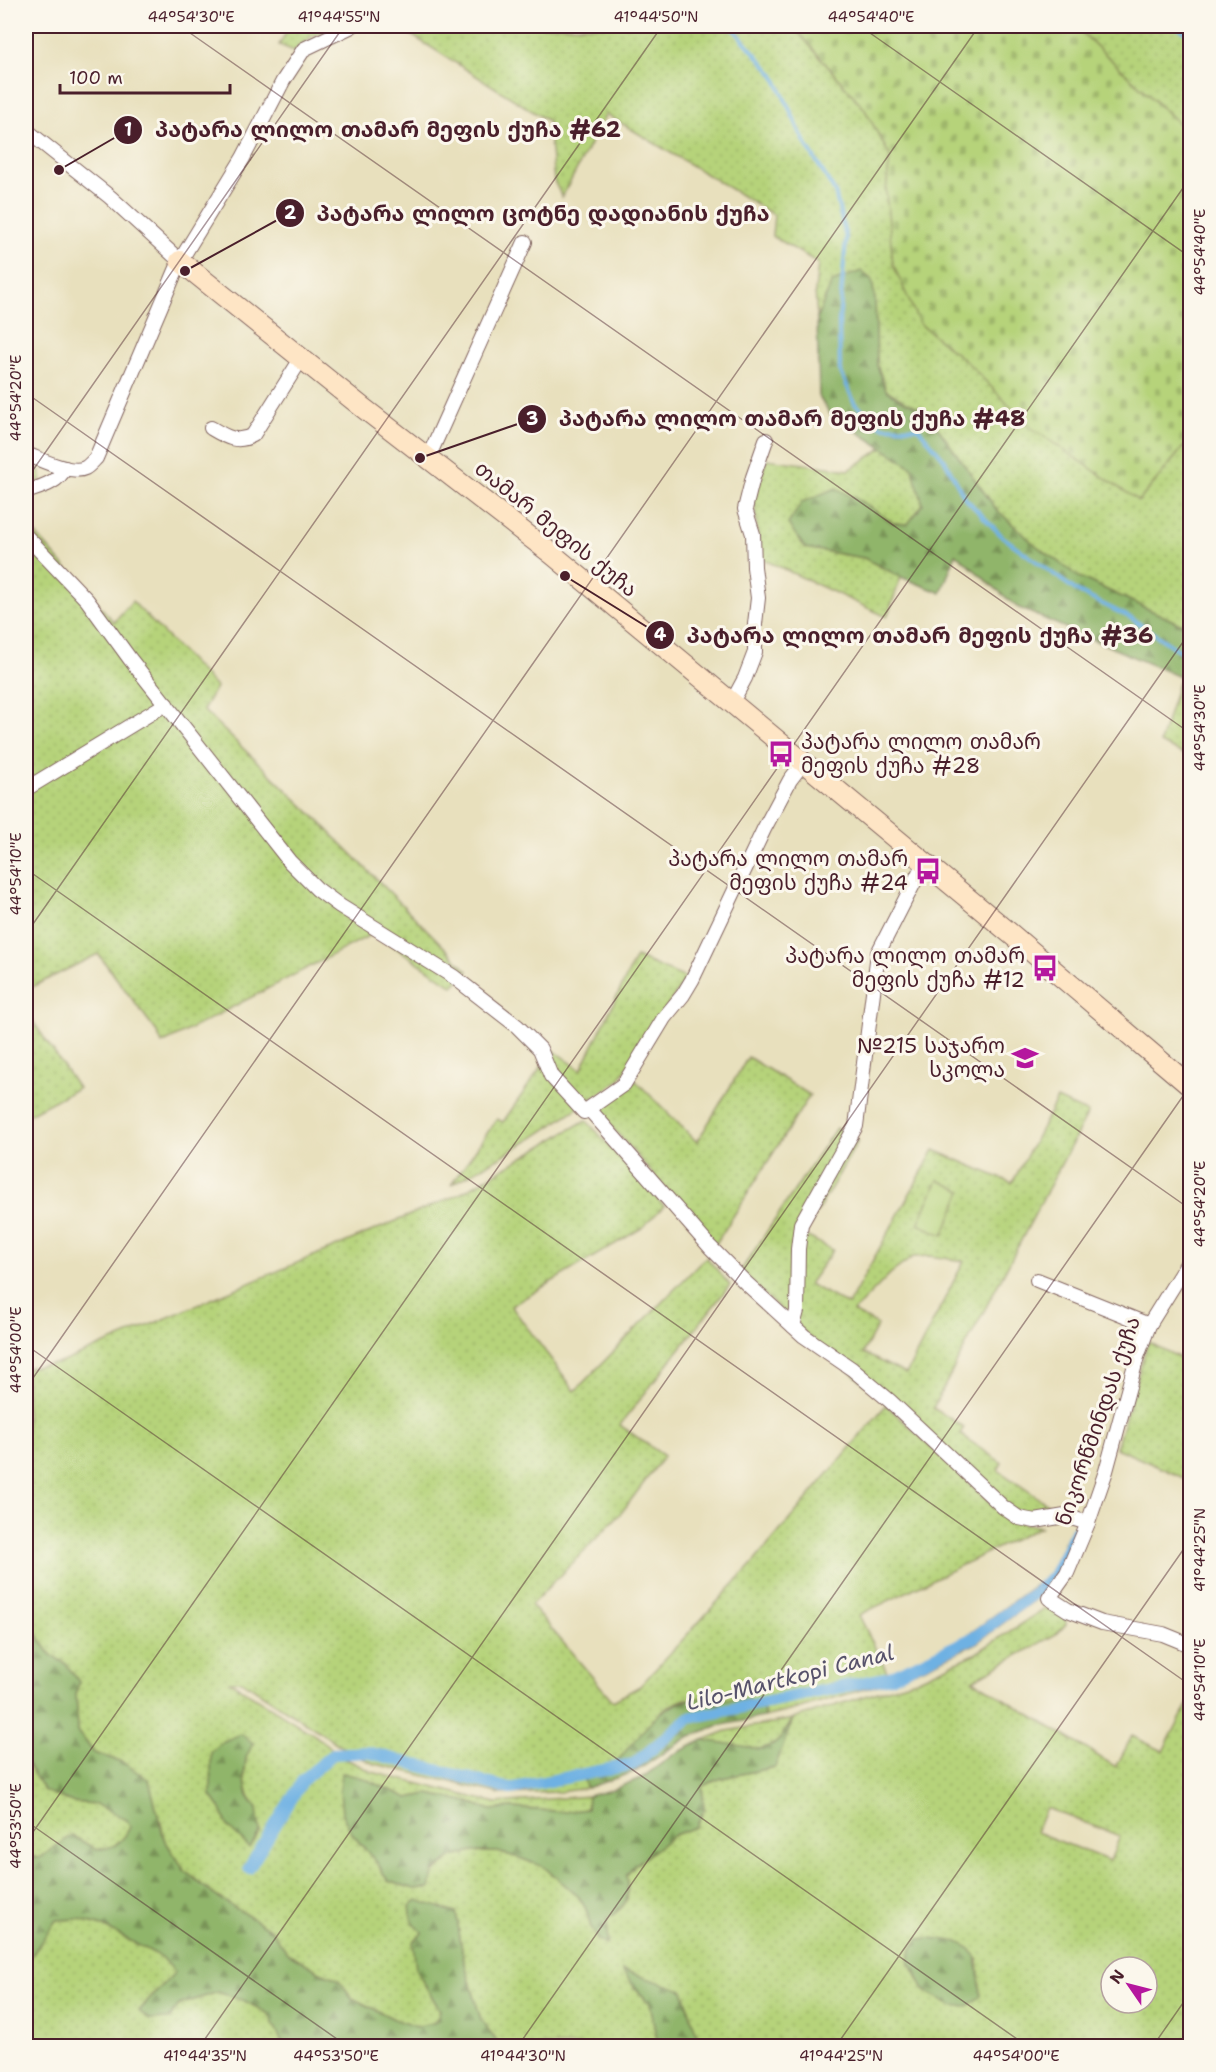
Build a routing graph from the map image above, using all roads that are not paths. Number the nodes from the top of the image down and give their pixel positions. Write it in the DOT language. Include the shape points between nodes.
graph roads {
  1 [pos="352,26"];
  2 [pos="26,130"];
  3 [pos="525,242"];
  4 [pos="180,261"];
  5 [pos="301,358"];
  6 [pos="211,428"];
  7 [pos="766,440"];
  8 [pos="26,454"];
  9 [pos="428,458"];
  10 [pos="64,468"];
  11 [pos="26,492"];
  12 [pos="26,536"];
  13 [pos="166,704"];
  14 [pos="731,704"];
  15 [pos="803,763"];
  16 [pos="26,789"];
  17 [pos="924,863"];
  18 [pos="1191,1086"];
  19 [pos="586,1110"];
  20 [pos="1191,1259"];
  21 [pos="1037,1280"];
  22 [pos="1149,1325"];
  23 [pos="794,1326"];
  24 [pos="1088,1523"];
  25 [pos="1191,1645"];
  1 -- 4 [label="street" via="304,49"];
  2 -- 4 [label="street, თამარ მეფის ქუჩა" via="110,197"];
  3 -- 9 [label="street"];
  4 -- 5 [label="street, თამარ მეფის ქუჩა"];
  4 -- 10 [label="street" via="96,459 86,468"];
  5 -- 6 [label="street" via="253,435 232,439"];
  5 -- 9 [label="street, თამარ მეფის ქუჩა"];
  7 -- 14 [label="street" via="745,509 753,534 758,598 755,652"];
  8 -- 10 [label="street"];
  9 -- 14 [label="street, თამარ მეფის ქუჩა" via="552,554"];
  10 -- 11 [label="street" via="52,482"];
  12 -- 13 [label="street" via="82,593"];
  13 -- 16 [label="street"];
  13 -- 19 [label="street" via="290,862 317,889 454,977 517,1026 540,1049 551,1077"];
  14 -- 15 [label="street, თამარ მეფის ქუჩა"];
  15 -- 17 [label="street, თამარ მეფის ქუჩა"];
  15 -- 19 [label="street" via="764,829 683,995 664,1018 624,1084"];
  17 -- 18 [label="street, თამარ მეფის ქუჩა"];
  17 -- 23 [label="street" via="878,953 856,1126 801,1224"];
  19 -- 23 [label="street" via="710,1247"];
  20 -- 22 [label="street, ნიკორწმინდას ქუჩა"];
  21 -- 22 [label="street"];
  22 -- 24 [label="street, ნიკორწმინდას ქუჩა"];
  23 -- 24 [label="street" via="890,1401 1018,1518 1035,1521 1065,1516"];
  24 -- 25 [label="street, ნიკორწმინდას ქუჩა" via="1067,1573 1049,1598 1102,1623 1163,1634"];
}
